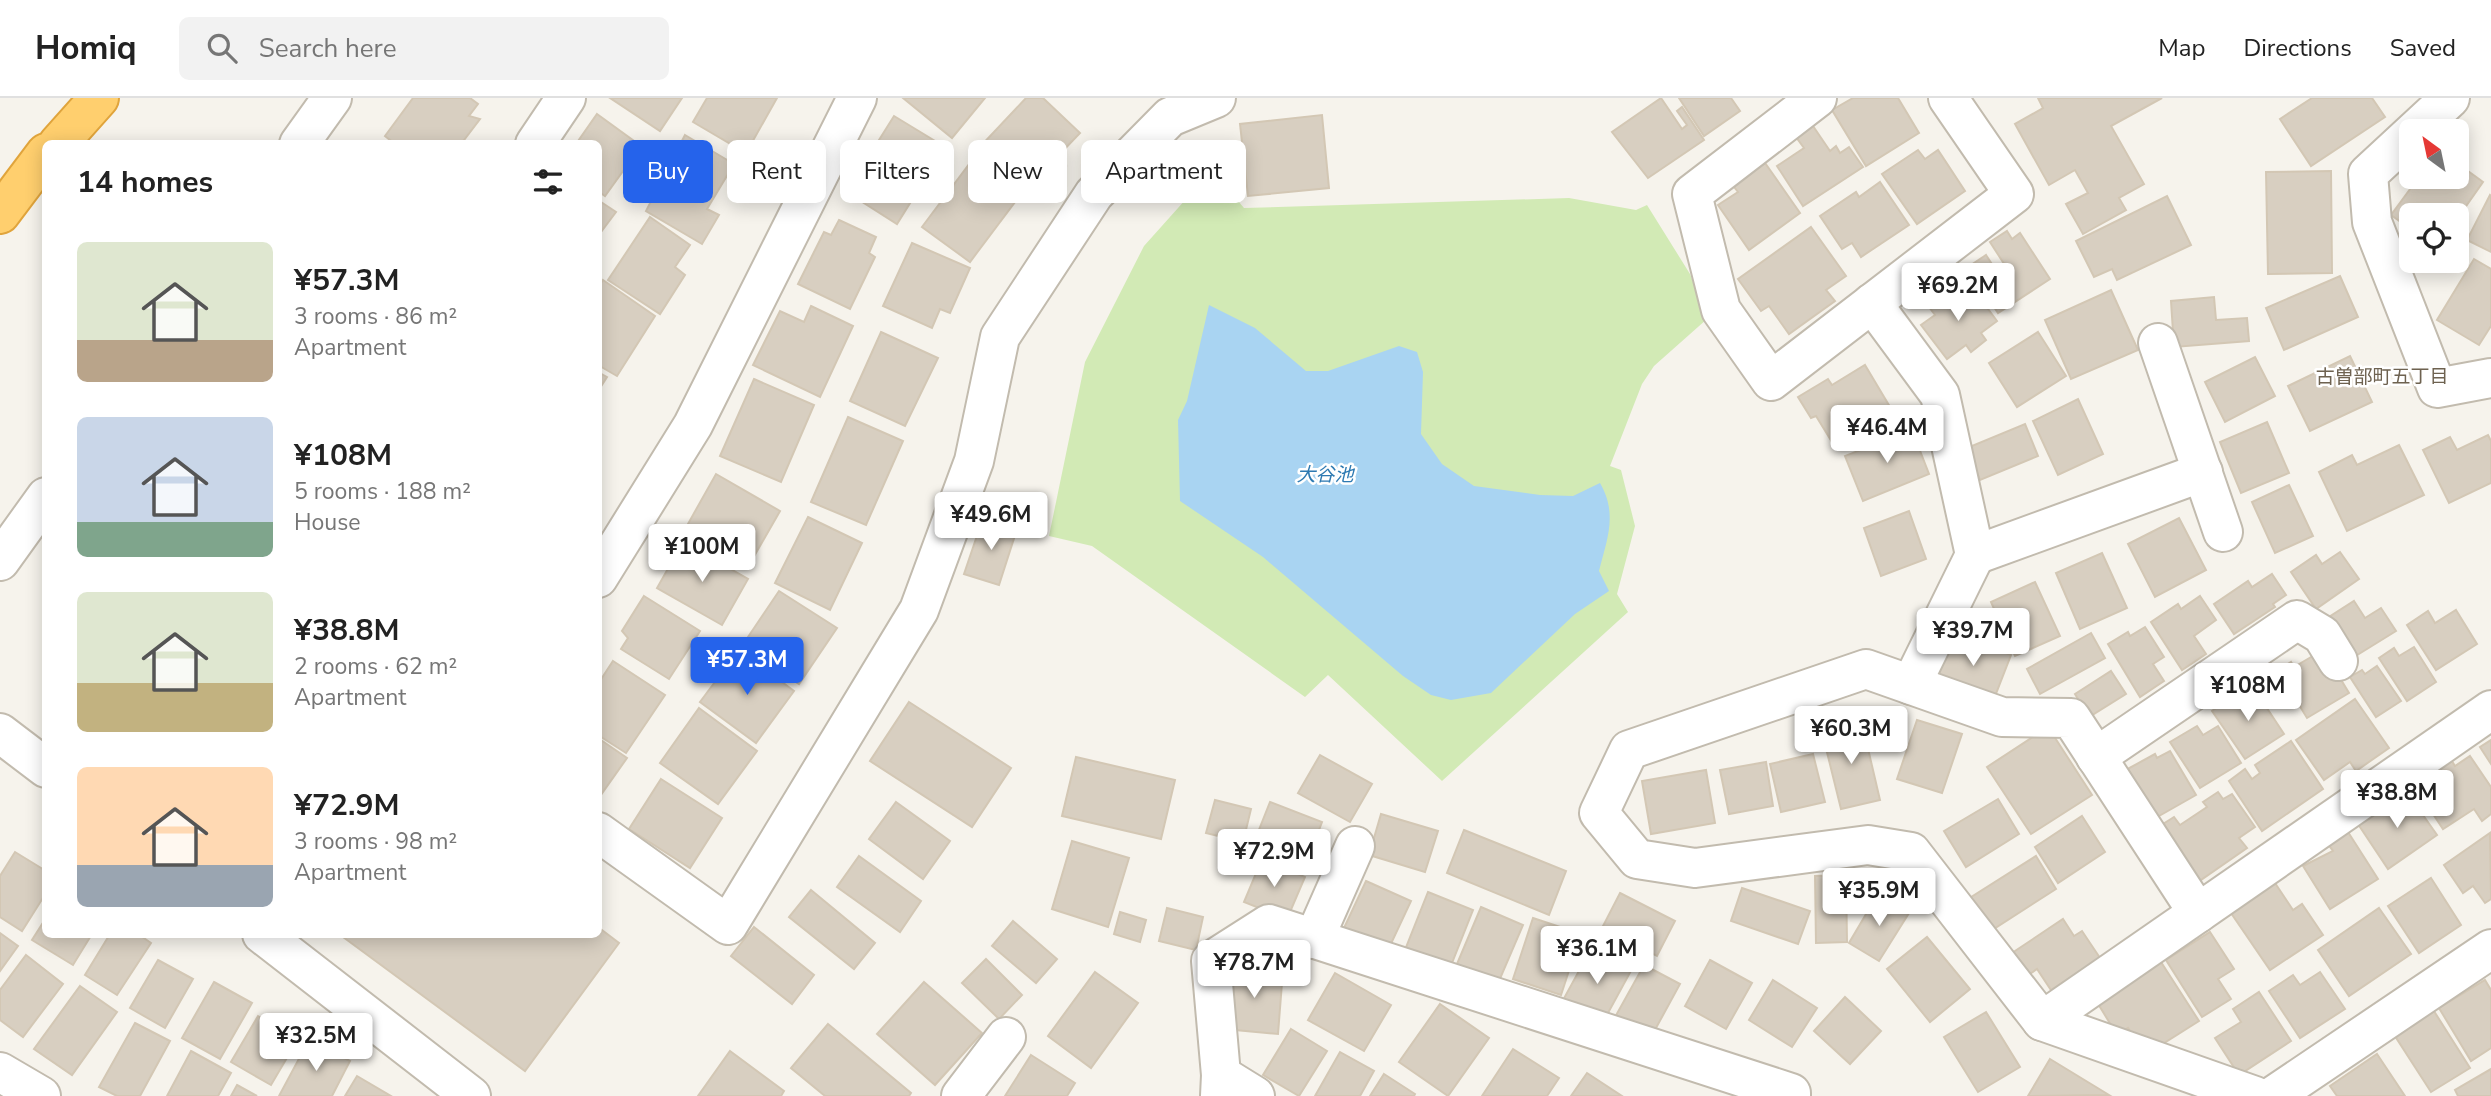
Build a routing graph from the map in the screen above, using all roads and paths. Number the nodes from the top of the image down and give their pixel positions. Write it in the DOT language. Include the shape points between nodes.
graph roads {
  1 [pos="89,98"];
  2 [pos="99,98"];
  3 [pos="332,98"];
  4 [pos="566,98"];
  5 [pos="857,98"];
  6 [pos="1216,98"];
  7 [pos="1817,98"];
  8 [pos="1948,98"];
  9 [pos="2450,98"];
  10 [pos="58,140"];
  11 [pos="59,140"];
  12 [pos="302,140"];
  13 [pos="538,140"];
  14 [pos="39,163"];
  15 [pos="0,214"];
  16 [pos="1872,303"];
  17 [pos="2158,343"];
  18 [pos="2491,379"];
  19 [pos="2203,472"];
  20 [pos="42,503"];
  21 [pos="2224,532"];
  22 [pos="1975,555"];
  23 [pos="0,561"];
  24 [pos="602,571"];
  25 [pos="2338,661"];
  26 [pos="1911,685"];
  27 [pos="2491,710"];
  28 [pos="0,733"];
  29 [pos="2096,757"];
  30 [pos="42,765"];
  31 [pos="602,835"];
  32 [pos="1355,846"];
  33 [pos="2198,913"];
  34 [pos="267,938"];
  35 [pos="1314,939"];
  36 [pos="2491,949"];
  37 [pos="2042,1021"];
  38 [pos="1006,1037"];
  39 [pos="0,1072"];
  40 [pos="1221,1085"];
  41 [pos="0,1089"];
  42 [pos="1,1096"];
  43 [pos="41,1096"];
  44 [pos="471,1096"];
  45 [pos="961,1096"];
  46 [pos="1255,1096"];
  47 [pos="1791,1096"];
  48 [pos="2255,1096"];
  49 [pos="2273,1096"];
  1 -- 10 [label="highway"];
  2 -- 11 [label="highway"];
  3 -- 12 [label="street"];
  4 -- 13 [label="street"];
  5 -- 24 [label="street" via="692,425"];
  6 -- 31 [label="street" via="1170,117 1094,194 1000,337 974,461 919,610 729,925"];
  7 -- 16 [label="street" via="1692,194 1721,310 1770,381"];
  8 -- 16 [label="street" via="2014,194"];
  9 -- 18 [label="street" via="2368,174 2372,222 2437,388"];
  14 -- 15 [label="highway"];
  16 -- 22 [label="street" via="1940,395"];
  17 -- 19 [label="street"];
  19 -- 21 [label="street"];
  19 -- 22 [label="street"];
  20 -- 23 [label="street"];
  22 -- 26 [label="street"];
  25 -- 29 [label="street" via="2322,635 2297,620"];
  26 -- 29 [label="street" via="2002,717 2071,718"];
  26 -- 37 [label="street" via="1866,669 1629,750 1599,813 1637,859 1695,868 1868,845 1911,852"];
  27 -- 33 [label="street"];
  28 -- 30 [label="street"];
  29 -- 33 [label="street"];
  32 -- 35 [label="street"];
  33 -- 37 [label="street"];
  34 -- 44 [label="street"];
  35 -- 40 [label="street" via="1269,923 1211,961"];
  35 -- 47 [label="street"];
  36 -- 49 [label="street"];
  37 -- 48 [label="street"];
  38 -- 45 [label="street"];
  39 -- 43 [label="street"];
  40 -- 46 [label="street"];
  41 -- 42 [label="street"];
}
